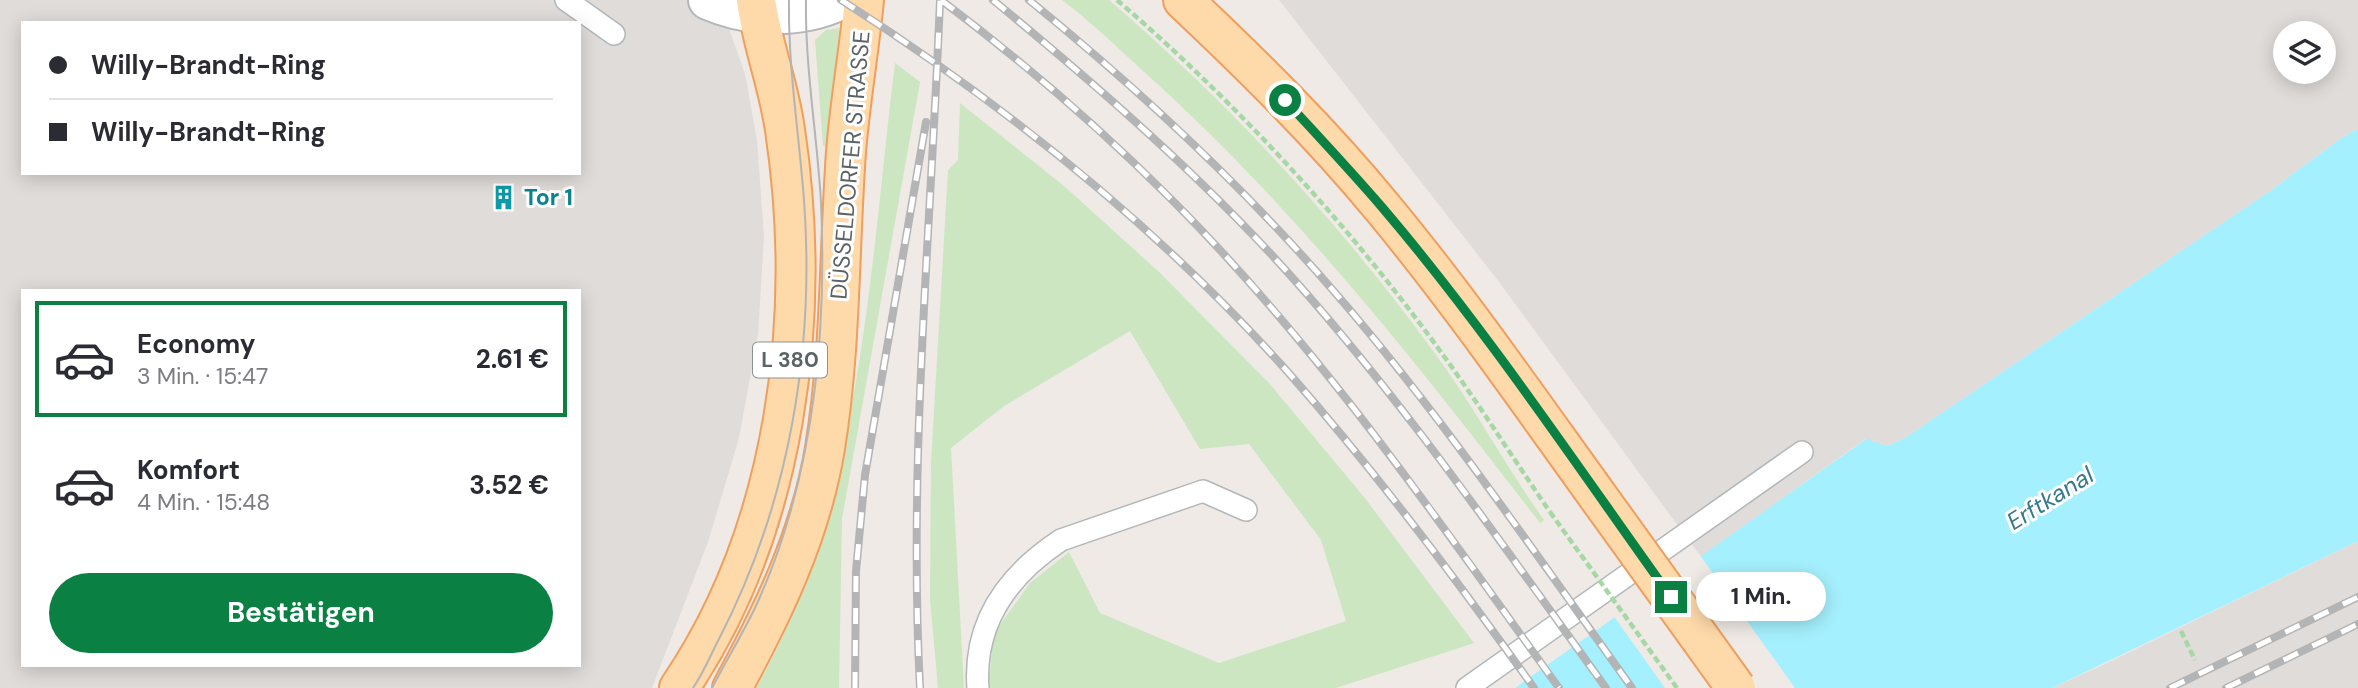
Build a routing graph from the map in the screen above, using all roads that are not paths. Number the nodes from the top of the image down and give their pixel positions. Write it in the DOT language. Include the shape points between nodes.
graph roads {
  1 [pos="566,0"];
  2 [pos="708,0"];
  3 [pos="841,0"];
  4 [pos="864,0"];
  5 [pos="1183,0"];
  6 [pos="757,7"];
  7 [pos="614,34"];
  8 [pos="1802,452"];
  9 [pos="1246,510"];
  10 [pos="678,688"];
  11 [pos="732,688"];
  12 [pos="978,688"];
  13 [pos="1467,688"];
  14 [pos="1736,688"];
  1 -- 7 [label="lane"];
  2 -- 6 [label="street, DÜSSELDORFER STRASSE" via="731,10"];
  3 -- 6 [label="street, DÜSSELDORFER STRASSE" via="806,11"];
  4 -- 11 [label="main road, DÜSSELDORFER STRASSE / L 380" via="846,150 837,362 825,450 804,533 773,613"];
  5 -- 14 [label="main road, bridge" via="1269,82 1382,207 1496,354"];
  6 -- 10 [label="main road, DÜSSELDORFER STRASSE / L 380" via="783,118 793,202 791,355 779,438 760,515 728,597"];
  8 -- 13 [label="lane"];
  9 -- 12 [label="lane" via="1203,491 1061,540 1019,572 998,598 982,631 976,666"];
}
